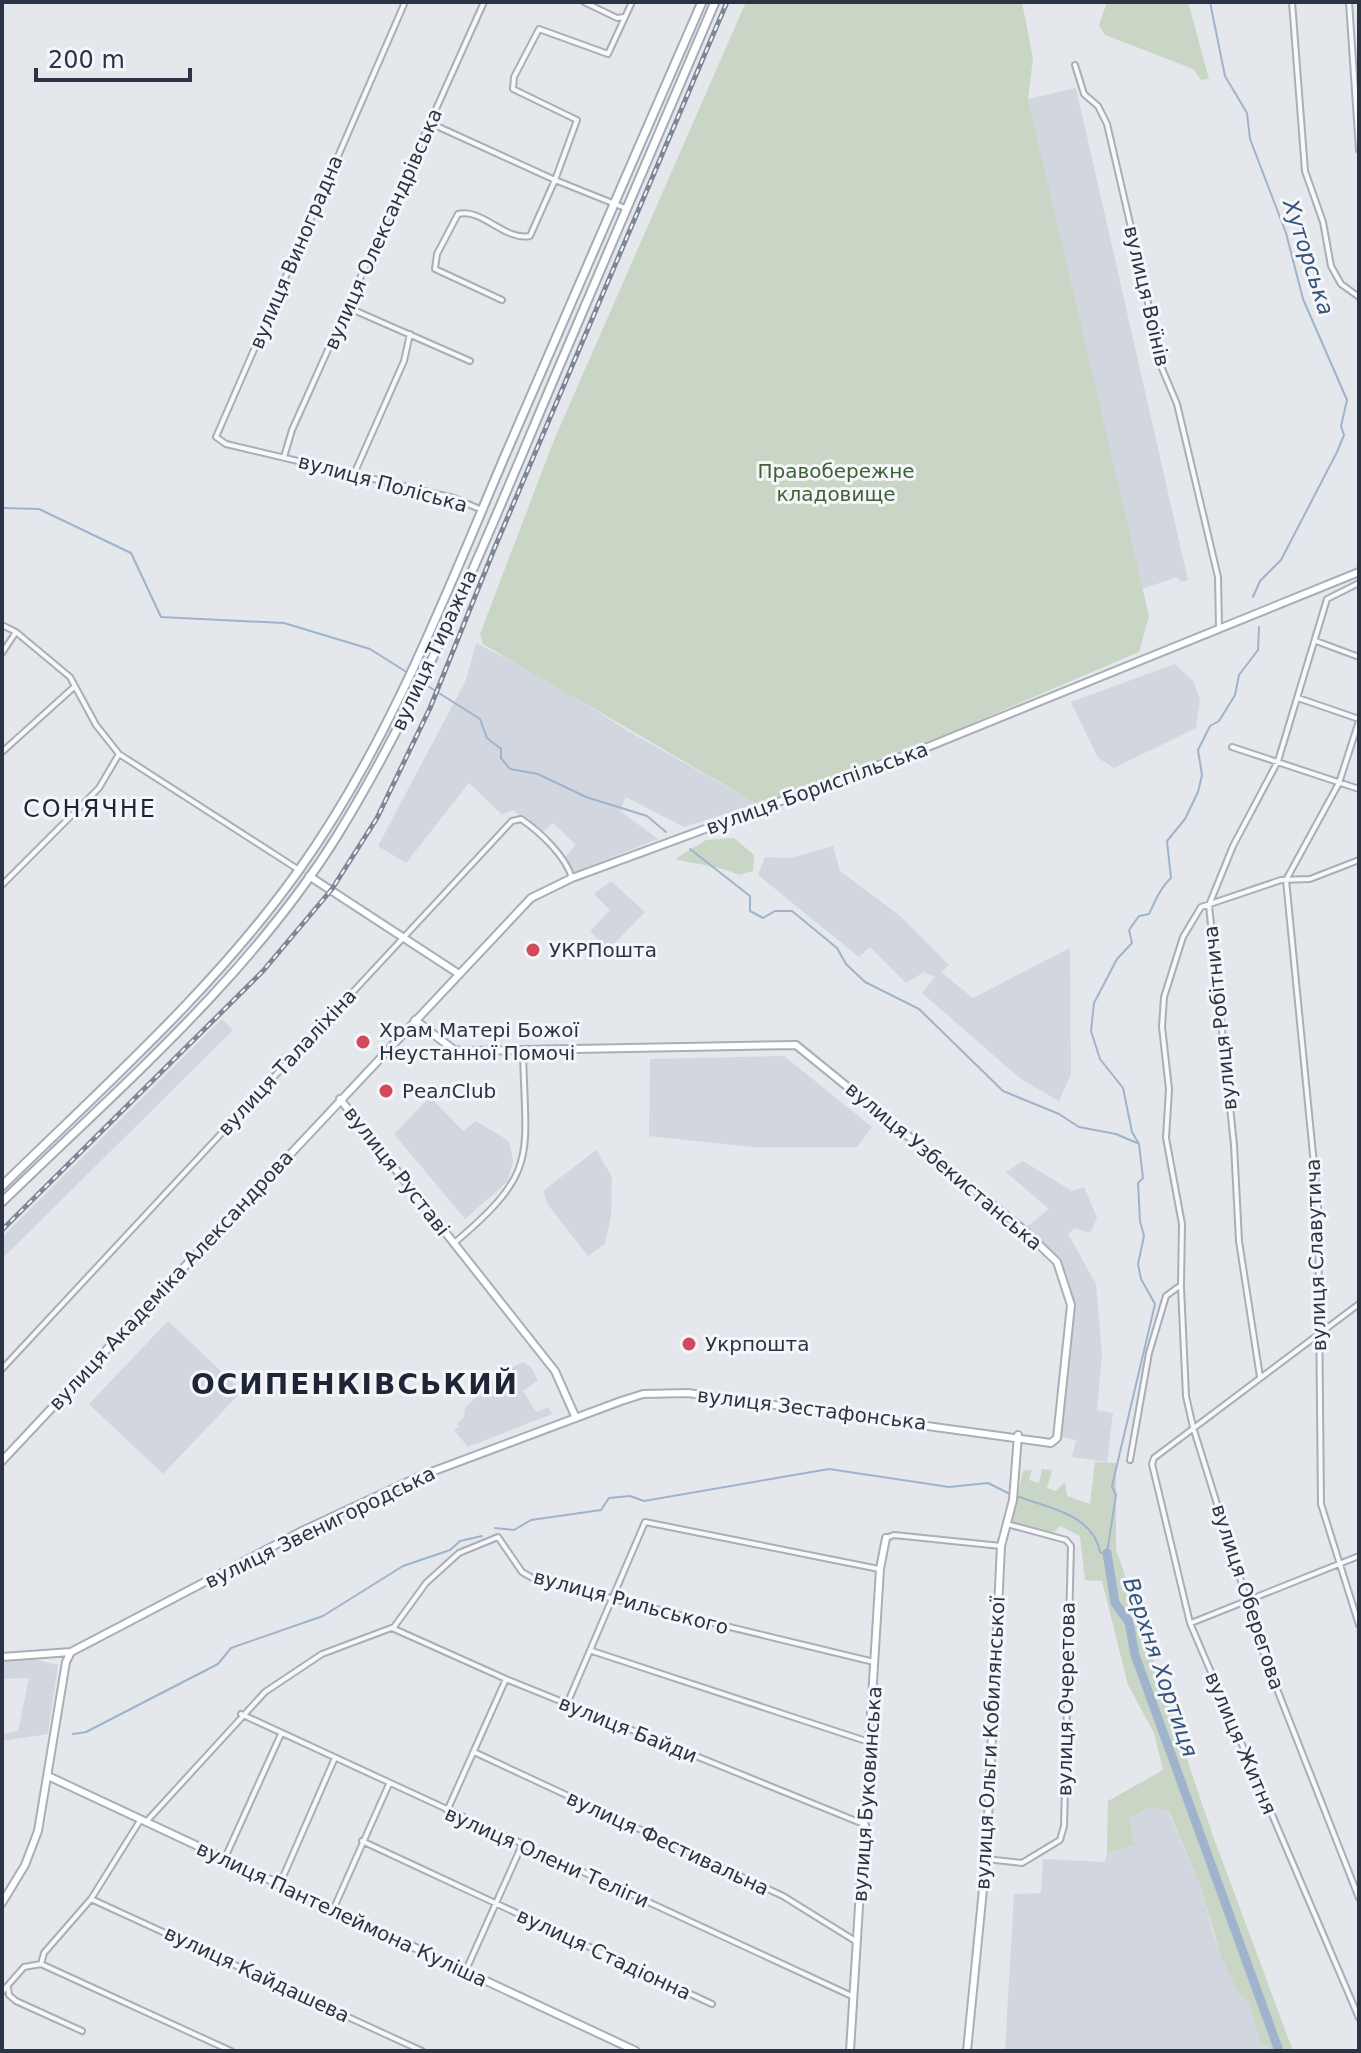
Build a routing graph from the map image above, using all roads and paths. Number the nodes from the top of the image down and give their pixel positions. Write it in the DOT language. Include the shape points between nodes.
graph roads {
  1 [pos="405,2"];
  2 [pos="484,2"];
  3 [pos="584,2"];
  4 [pos="632,2"];
  5 [pos="702,2"];
  6 [pos="715,2"];
  7 [pos="1292,2"];
  8 [pos="1349,2"];
  9 [pos="624,17"];
  10 [pos="1075,65"];
  11 [pos="430,123"];
  12 [pos="1359,150"];
  13 [pos="555,180"];
  14 [pos="617,204"];
  15 [pos="627,208"];
  16 [pos="1359,297"];
  17 [pos="502,300"];
  18 [pos="349,308"];
  19 [pos="410,334"];
  20 [pos="470,361"];
  21 [pos="541,373"];
  22 [pos="554,377"];
  23 [pos="284,457"];
  24 [pos="354,474"];
  25 [pos="482,510"];
  26 [pos="497,514"];
  27 [pos="1359,572"];
  28 [pos="1359,583"];
  29 [pos="2,625"];
  30 [pos="1219,628"];
  31 [pos="16,632"];
  32 [pos="1316,641"];
  33 [pos="2,653"];
  34 [pos="1359,657"];
  35 [pos="74,687"];
  36 [pos="1298,698"];
  37 [pos="1359,720"];
  38 [pos="1232,747"];
  39 [pos="2,752"];
  40 [pos="119,754"];
  41 [pos="1278,761"];
  42 [pos="1339,783"];
  43 [pos="1359,789"];
  44 [pos="1359,860"];
  45 [pos="299,870"];
  46 [pos="309,876"];
  47 [pos="572,878"];
  48 [pos="1286,880"];
  49 [pos="2,885"];
  50 [pos="1209,905"];
  51 [pos="405,937"];
  52 [pos="459,974"];
  53 [pos="415,1020"];
  54 [pos="523,1050"];
  55 [pos="340,1099"];
  56 [pos="2,1186"];
  57 [pos="2,1202"];
  58 [pos="453,1244"];
  59 [pos="1181,1285"];
  60 [pos="1359,1304"];
  61 [pos="1318,1337"];
  62 [pos="2,1369"];
  63 [pos="1260,1377"];
  64 [pos="575,1416"];
  65 [pos="1193,1427"];
  66 [pos="1018,1435"];
  67 [pos="1051,1443"];
  68 [pos="1130,1460"];
  69 [pos="2,1461"];
  70 [pos="1007,1524"];
  71 [pos="886,1538"];
  72 [pos="1001,1546"];
  73 [pos="1359,1556"];
  74 [pos="1339,1564"];
  75 [pos="880,1569"];
  76 [pos="612,1600"];
  77 [pos="1247,1600"];
  78 [pos="1190,1623"];
  79 [pos="1359,1625"];
  80 [pos="392,1628"];
  81 [pos="591,1650"];
  82 [pos="71,1652"];
  83 [pos="2,1657"];
  84 [pos="876,1663"];
  85 [pos="506,1679"];
  86 [pos="567,1704"];
  87 [pos="241,1714"];
  88 [pos="281,1734"];
  89 [pos="871,1743"];
  90 [pos="474,1752"];
  91 [pos="334,1760"];
  92 [pos="48,1776"];
  93 [pos="389,1784"];
  94 [pos="447,1811"];
  95 [pos="143,1821"];
  96 [pos="866,1825"];
  97 [pos="362,1841"];
  98 [pos="522,1845"];
  99 [pos="986,1859"];
  100 [pos="223,1861"];
  101 [pos="278,1887"];
  102 [pos="1359,1898"];
  103 [pos="91,1899"];
  104 [pos="2,1903"];
  105 [pos="495,1904"];
  106 [pos="333,1910"];
  107 [pos="857,1942"];
  108 [pos="41,1964"];
  109 [pos="466,1970"];
  110 [pos="8,1988"];
  111 [pos="2,1992"];
  112 [pos="854,1997"];
  113 [pos="712,2004"];
  114 [pos="1359,2018"];
  115 [pos="82,2031"];
  116 [pos="231,2051"];
  117 [pos="422,2051"];
  118 [pos="636,2051"];
  119 [pos="850,2051"];
  120 [pos="967,2051"];
  1 -- 23 [label="street, вулиця Виноградна" via="216,433 226,444"];
  2 -- 11 [label="street, вулиця Олександрівська"];
  3 -- 9 [label="street"];
  4 -- 9 [label="street"];
  5 -- 14 [label="main road, вулиця Тиражна"];
  6 -- 15 [label="main road, вулиця Тиражна"];
  7 -- 16 [label="street" via="1305,171 1335,276"];
  8 -- 12 [label="street"];
  9 -- 13 [label="street" via="613,48 604,55 543,29 530,41 512,86 573,115 576,123"];
  10 -- 30 [label="street, вулиця Воїнів" via="1084,94 1107,124 1158,359 1177,404 1218,577"];
  11 -- 13 [label="street"];
  11 -- 18 [label="street, вулиця Олександрівська"];
  13 -- 14 [label="street"];
  13 -- 17 [label="street" via="530,236 517,237 462,212 437,254 438,272"];
  14 -- 15 [label="street"];
  14 -- 21 [label="main road, вулиця Тиражна"];
  15 -- 22 [label="main road, вулиця Тиражна"];
  18 -- 19 [label="street"];
  18 -- 23 [label="street, вулиця Олександрівська"];
  19 -- 20 [label="street"];
  19 -- 24 [label="street" via="404,361"];
  21 -- 22 [label="main road"];
  21 -- 25 [label="main road, вулиця Тиражна"];
  22 -- 26 [label="main road, вулиця Тиражна"];
  23 -- 24 [label="street, вулиця Поліська"];
  24 -- 25 [label="street, вулиця Поліська"];
  25 -- 26 [label="main road"];
  25 -- 45 [label="main road, вулиця Тиражна" via="390,719"];
  26 -- 46 [label="main road, вулиця Тиражна" via="400,724"];
  27 -- 30 [label="street, вулиця Бориспільська"];
  28 -- 32 [label="street" via="1327,599"];
  29 -- 31 [label="street"];
  30 -- 47 [label="street, вулиця Бориспільська" via="930,746"];
  31 -- 33 [label="street"];
  31 -- 35 [label="street" via="70,677"];
  32 -- 34 [label="street"];
  32 -- 36 [label="street"];
  35 -- 39 [label="street"];
  35 -- 40 [label="street"];
  36 -- 37 [label="street"];
  36 -- 41 [label="street"];
  37 -- 42 [label="street"];
  38 -- 41 [label="street"];
  40 -- 45 [label="street"];
  40 -- 49 [label="street" via="99,788"];
  41 -- 42 [label="street"];
  41 -- 50 [label="street"];
  42 -- 43 [label="street"];
  42 -- 48 [label="street"];
  44 -- 48 [label="street" via="1310,879"];
  45 -- 46 [label="main road"];
  45 -- 56 [label="main road, вулиця Тиражна" via="207,981"];
  46 -- 51 [label="street"];
  46 -- 57 [label="main road, вулиця Тиражна" via="215,990"];
  47 -- 51 [label="street, вулиця Талаліхіна" via="558,855 517,818"];
  47 -- 52 [label="street, вулиця Бориспільська" via="518,908"];
  48 -- 50 [label="street"];
  48 -- 61 [label="street, вулиця Славутича" via="1318,1205"];
  50 -- 59 [label="street, вулиця Робітнича" via="1195,913 1183,937 1164,997 1166,1138 1182,1224"];
  50 -- 63 [label="street, вулиця Робітнича" via="1239,1241"];
  51 -- 52 [label="street"];
  51 -- 62 [label="street, вулиця Талаліхіна"];
  52 -- 53 [label="street, вулиця Бориспільська"];
  53 -- 54 [label="street" via="454,1050"];
  53 -- 55 [label="street, вулиця Бориспільська"];
  54 -- 58 [label="street, вулиця Руставі" via="523,1165 502,1200"];
  54 -- 67 [label="street, вулиця Узбекистанська" via="796,1045 1057,1262 1071,1320 1058,1435"];
  55 -- 58 [label="street, вулиця Руставі"];
  55 -- 69 [label="street, вулиця Академіка Александрова"];
  58 -- 64 [label="street, вулиця Руставі" via="555,1371"];
  59 -- 65 [label="street, вулиця Оберегова" via="1186,1396"];
  59 -- 68 [label="street" via="1166,1296 1149,1353"];
  60 -- 61 [label="street"];
  61 -- 63 [label="street"];
  61 -- 74 [label="street, вулиця Славутича" via="1321,1504"];
  63 -- 65 [label="street"];
  64 -- 66 [label="street, вулиця Зестафонська" via="643,1394 688,1393"];
  64 -- 82 [label="street, вулиця Звенигородська" via="418,1477 304,1530"];
  65 -- 77 [label="street, вулиця Оберегова"];
  65 -- 78 [label="street, вулиця Житня" via="1154,1458"];
  66 -- 67 [label="street, вулиця Зестафонська"];
  66 -- 70 [label="street, вулиця Ольги Кобилянської"];
  70 -- 72 [label="street, вулиця Ольги Кобилянської"];
  70 -- 99 [label="street, вулиця Очеретова" via="1070,1544 1064,1826 1060,1840 1022,1863"];
  71 -- 72 [label="street"];
  71 -- 75 [label="street, вулиця Буковинська"];
  72 -- 99 [label="street, вулиця Ольги Кобилянської"];
  73 -- 74 [label="street"];
  74 -- 77 [label="street"];
  74 -- 79 [label="street, вулиця Славутича"];
  75 -- 76 [label="street" via="648,1523 641,1526"];
  75 -- 84 [label="street, вулиця Буковинська"];
  76 -- 80 [label="street, вулиця Рильського" via="532,1578 498,1537 459,1553 426,1583"];
  76 -- 81 [label="street"];
  76 -- 84 [label="street, вулиця Рильського"];
  77 -- 78 [label="street"];
  77 -- 102 [label="street, вулиця Оберегова"];
  78 -- 114 [label="street, вулиця Житня"];
  80 -- 85 [label="street, вулиця Байди"];
  80 -- 87 [label="street" via="305,1663"];
  81 -- 86 [label="street"];
  81 -- 89 [label="street"];
  82 -- 83 [label="street, вулиця Звенигородська"];
  82 -- 92 [label="street"];
  84 -- 89 [label="street, вулиця Буковинська"];
  85 -- 86 [label="street, вулиця Байди"];
  85 -- 90 [label="street"];
  86 -- 96 [label="street, вулиця Байди"];
  87 -- 88 [label="street, вулиця Олени Теліги"];
  87 -- 95 [label="street"];
  88 -- 91 [label="street, вулиця Олени Теліги"];
  88 -- 100 [label="street"];
  89 -- 96 [label="street, вулиця Буковинська"];
  90 -- 94 [label="street"];
  90 -- 107 [label="street, вулиця Фестивальна" via="783,1896"];
  91 -- 93 [label="street, вулиця Олени Теліги"];
  91 -- 101 [label="street"];
  92 -- 95 [label="street, вулиця Пантелеймона Куліша"];
  92 -- 104 [label="street" via="38,1831"];
  93 -- 94 [label="street, вулиця Олени Теліги"];
  93 -- 97 [label="street"];
  94 -- 98 [label="street, вулиця Олени Теліги"];
  95 -- 100 [label="street, вулиця Пантелеймона Куліша"];
  95 -- 103 [label="street"];
  96 -- 107 [label="street, вулиця Буковинська"];
  97 -- 105 [label="street, вулиця Стадіонна"];
  97 -- 106 [label="street"];
  98 -- 105 [label="street"];
  98 -- 112 [label="street, вулиця Олени Теліги"];
  99 -- 120 [label="street, вулиця Ольги Кобилянської"];
  100 -- 101 [label="street, вулиця Пантелеймона Куліша"];
  101 -- 106 [label="street, вулиця Пантелеймона Куліша"];
  103 -- 108 [label="street" via="53,1940"];
  103 -- 117 [label="street, вулиця Кайдашева"];
  105 -- 109 [label="street"];
  105 -- 113 [label="street, вулиця Стадіонна"];
  106 -- 109 [label="street, вулиця Пантелеймона Куліша"];
  107 -- 112 [label="street, вулиця Буковинська"];
  108 -- 110 [label="street" via="24,1967"];
  108 -- 116 [label="street"];
  109 -- 118 [label="street, вулиця Пантелеймона Куліша"];
  110 -- 111 [label="street"];
  110 -- 115 [label="street" via="16,2001"];
  112 -- 119 [label="street, вулиця Буковинська"];
}
